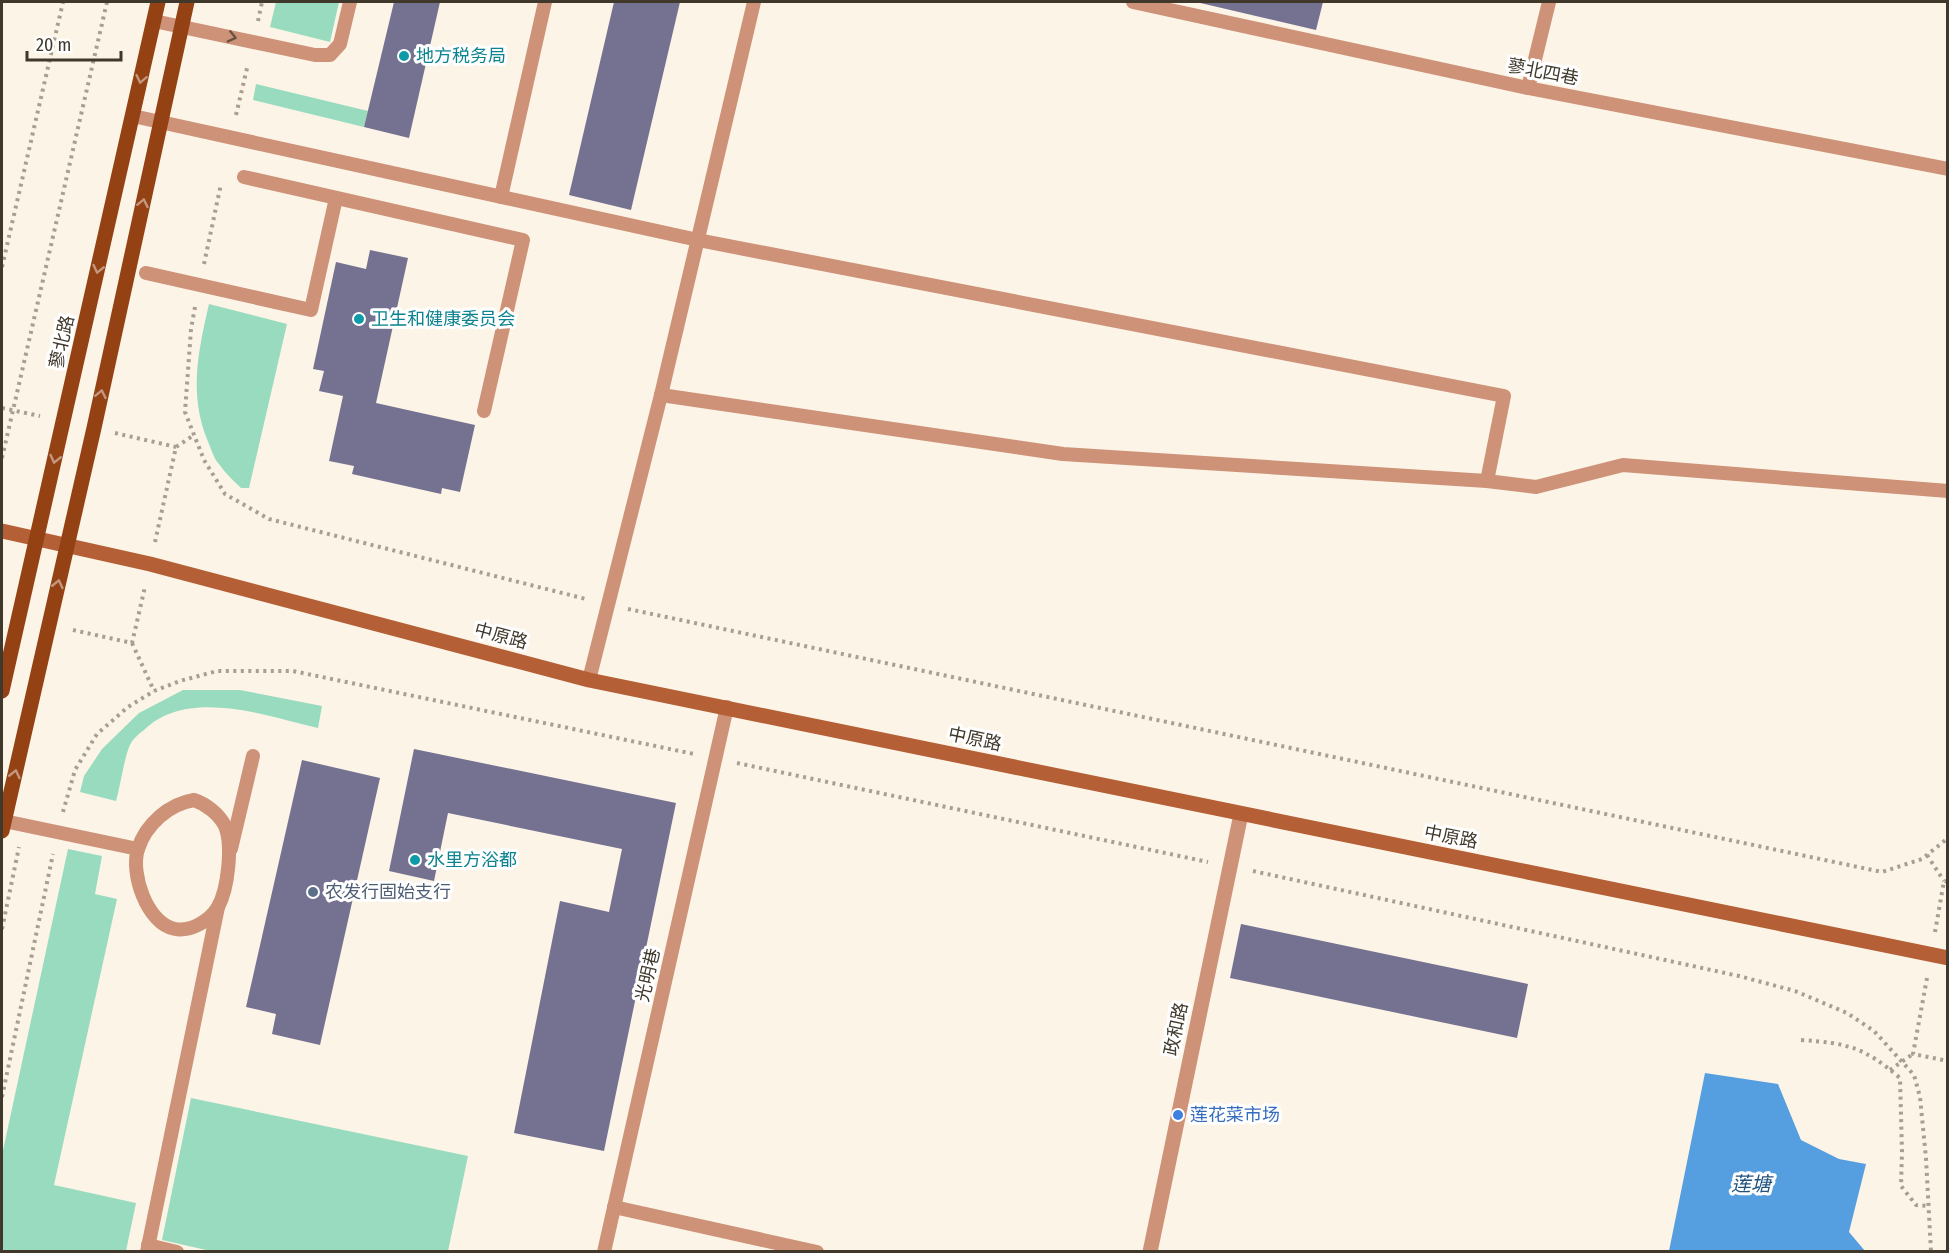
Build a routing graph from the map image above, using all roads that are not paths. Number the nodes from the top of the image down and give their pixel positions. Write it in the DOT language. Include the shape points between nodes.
graph roads {
  1 [pos="158,2"];
  2 [pos="187,2"];
  3 [pos="350,2"];
  4 [pos="545,2"];
  5 [pos="754,2"];
  6 [pos="1133,2"];
  7 [pos="1549,2"];
  8 [pos="154,21"];
  9 [pos="182,26"];
  10 [pos="1528,88"];
  11 [pos="133,116"];
  12 [pos="160,122"];
  13 [pos="1947,169"];
  14 [pos="244,177"];
  15 [pos="501,197"];
  16 [pos="336,198"];
  17 [pos="698,240"];
  18 [pos="146,273"];
  19 [pos="661,395"];
  20 [pos="484,411"];
  21 [pos="1487,482"];
  22 [pos="1947,491"];
  23 [pos="2,531"];
  24 [pos="36,538"];
  25 [pos="67,545"];
  26 [pos="589,680"];
  27 [pos="2,691"];
  28 [pos="727,707"];
  29 [pos="253,756"];
  30 [pos="1241,814"];
  31 [pos="3,826"];
  32 [pos="138,849"];
  33 [pos="229,860"];
  34 [pos="218,906"];
  35 [pos="1947,958"];
  36 [pos="614,1207"];
  37 [pos="147,1248"];
  38 [pos="177,1251"];
  39 [pos="604,1251"];
  40 [pos="817,1251"];
  41 [pos="1150,1251"];
  1 -- 8 [label="main road, 蓼北路"];
  2 -- 9 [label="main road"];
  9 -- 3 [label="lane, one-way" via="330,55 340,44"];
  4 -- 15 [label="lane"];
  5 -- 17 [label="lane"];
  6 -- 10 [label="lane, 蓼北四巷"];
  7 -- 10 [label="lane"];
  8 -- 9 [label="lane"];
  8 -- 11 [label="main road, 蓼北路, one-way"];
  9 -- 12 [label="main road"];
  10 -- 13 [label="lane, 蓼北四巷"];
  11 -- 12 [label="lane"];
  11 -- 24 [label="main road, 蓼北路, one-way"];
  12 -- 15 [label="lane"];
  25 -- 12 [label="main road, one-way"];
  14 -- 16 [label="lane"];
  15 -- 17 [label="lane"];
  16 -- 18 [label="lane" via="311,310"];
  16 -- 20 [label="lane" via="523,240"];
  17 -- 19 [label="lane"];
  17 -- 21 [label="lane" via="1504,396"];
  19 -- 21 [label="lane" via="1063,454"];
  19 -- 26 [label="lane"];
  21 -- 22 [label="lane" via="1536,487 1623,465"];
  23 -- 24 [label="main road, 中原路"];
  24 -- 25 [label="main road, 中原路"];
  24 -- 27 [label="main road, 蓼北路"];
  25 -- 26 [label="main road, 中原路"];
  31 -- 25 [label="main road, one-way"];
  26 -- 28 [label="main road, 中原路"];
  28 -- 30 [label="main road, 中原路"];
  28 -- 36 [label="lane, 光明巷"];
  29 -- 33 [label="lane"];
  30 -- 35 [label="main road, 中原路"];
  30 -- 41 [label="street, 政和路"];
  31 -- 32 [label="lane"];
  32 -- 33 [label="lane" via="158,818 175,806 194,800 202,802 225,826"];
  32 -- 34 [label="lane" via="136,867 143,894 151,913 166,926 177,930 193,928"];
  33 -- 34 [label="lane"];
  34 -- 37 [label="lane"];
  36 -- 39 [label="lane, 光明巷"];
  36 -- 40 [label="lane"];
  37 -- 38 [label="lane"];
}
